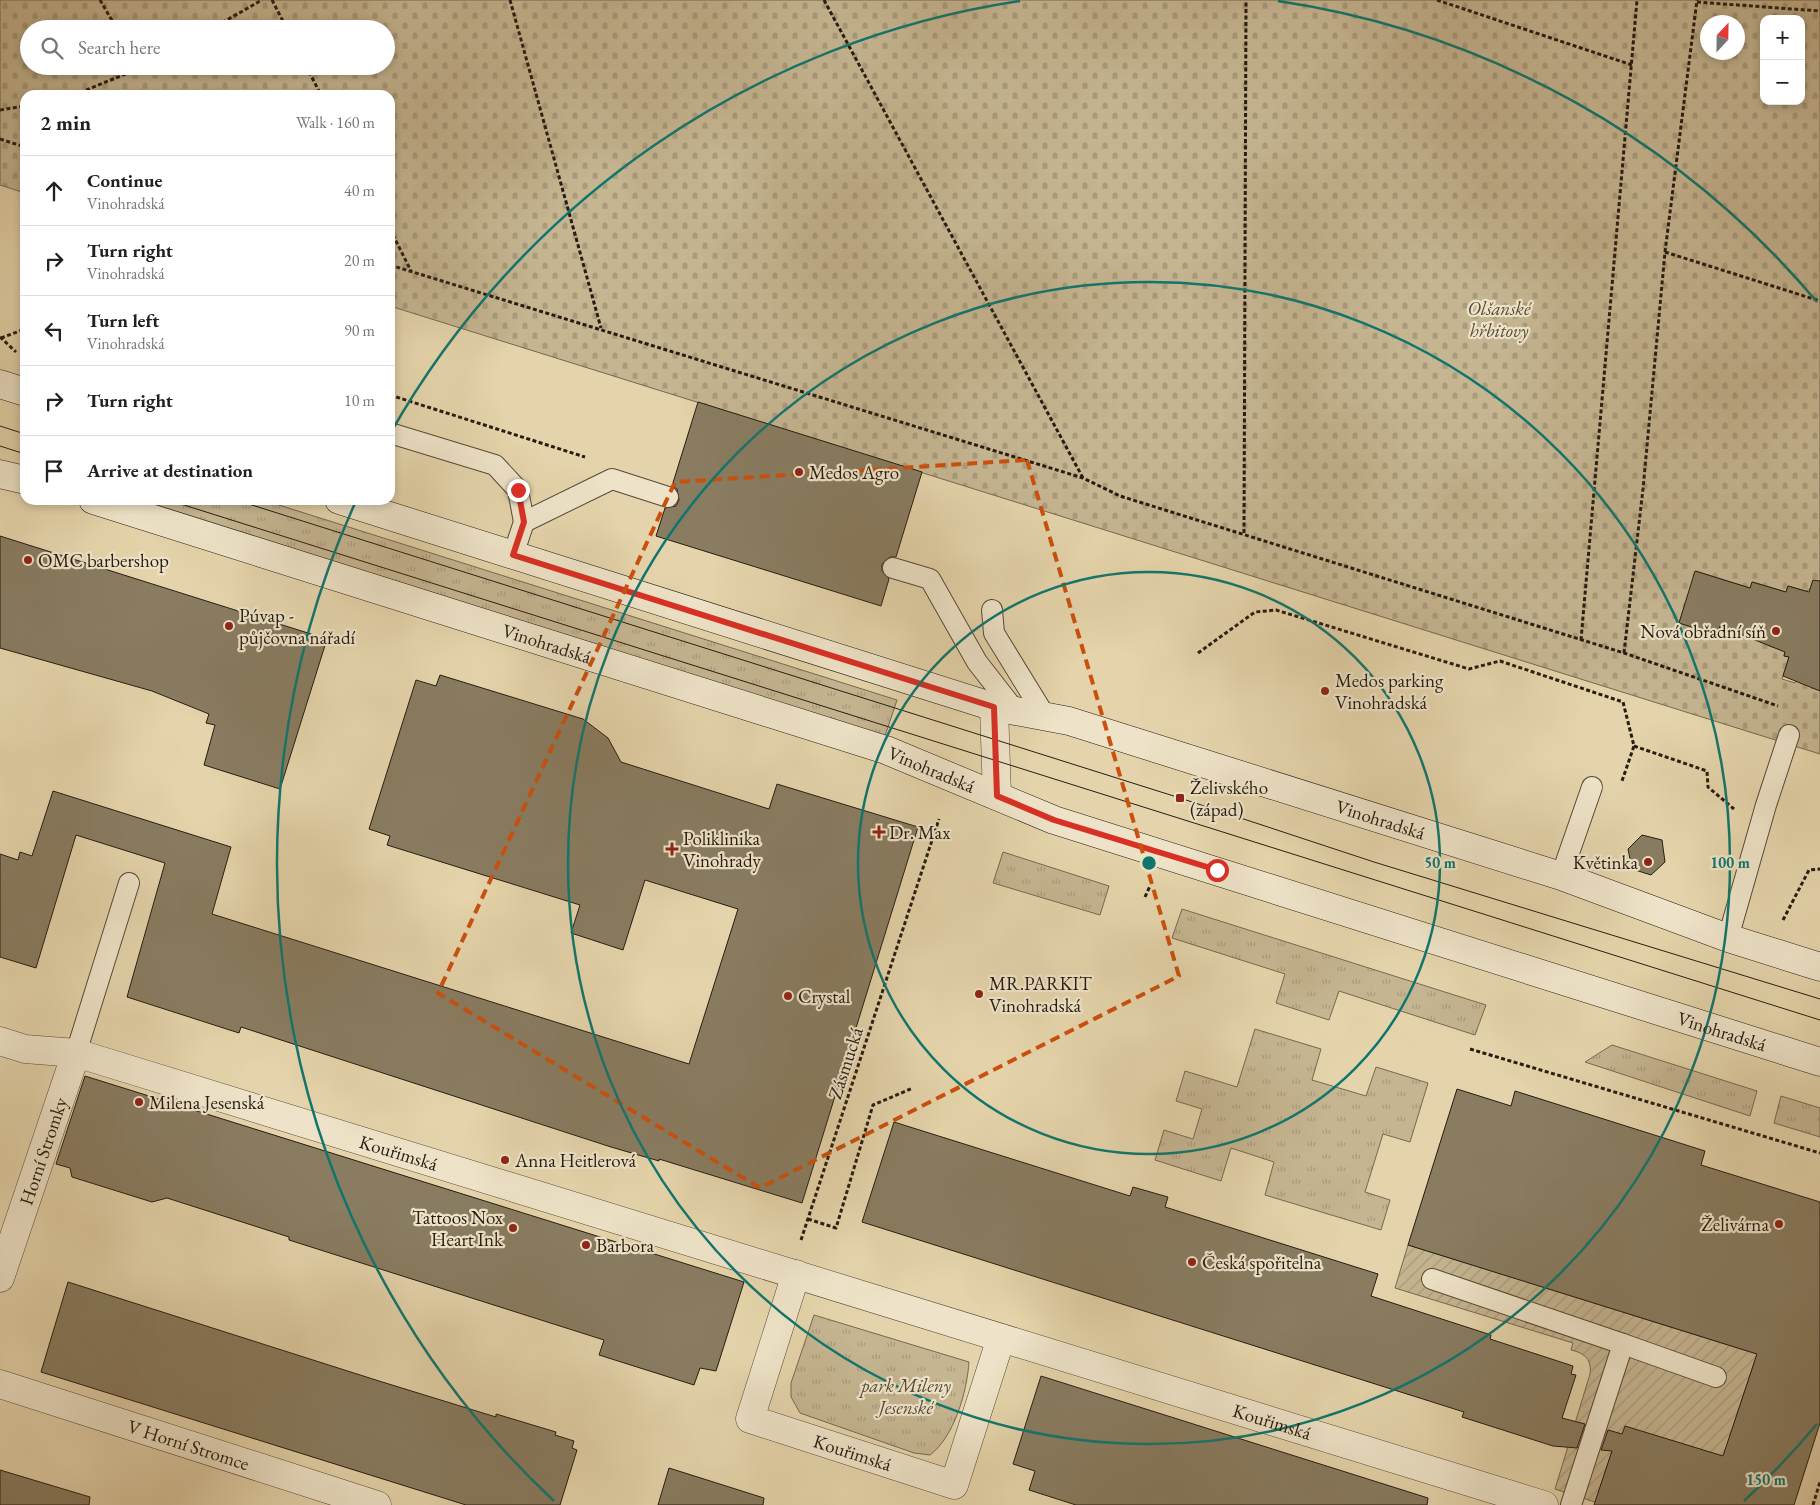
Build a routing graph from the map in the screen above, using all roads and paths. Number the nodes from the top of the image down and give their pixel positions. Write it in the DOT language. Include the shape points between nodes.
graph roads {
  1 [pos="100,0"];
  2 [pos="262,0"];
  3 [pos="272,0"];
  4 [pos="510,0"];
  5 [pos="824,0"];
  6 [pos="1246,0"];
  7 [pos="1437,0"];
  8 [pos="1637,0"];
  9 [pos="1697,1"];
  10 [pos="1820,11"];
  11 [pos="112,20"];
  12 [pos="227,20"];
  13 [pos="282,20"];
  14 [pos="1632,65"];
  15 [pos="122,75"];
  16 [pos="311,75"];
  17 [pos="86,90"];
  18 [pos="318,90"];
  19 [pos="20,107"];
  20 [pos="0,110"];
  21 [pos="0,139"];
  22 [pos="20,145"];
  23 [pos="395,239"];
  24 [pos="1665,252"];
  25 [pos="395,266"];
  26 [pos="412,272"];
  27 [pos="1820,301"];
  28 [pos="601,328"];
  29 [pos="20,331"];
  30 [pos="0,338"];
  31 [pos="19,355"];
  32 [pos="395,397"];
  33 [pos="395,435"];
  34 [pos="0,474"];
  35 [pos="1083,478"];
  36 [pos="20,479"];
  37 [pos="612,479"];
  38 [pos="668,497"];
  39 [pos="109,505"];
  40 [pos="355,505"];
  41 [pos="524,522"];
  42 [pos="1244,533"];
  43 [pos="513,555"];
  44 [pos="893,568"];
  45 [pos="992,610"];
  46 [pos="1581,640"];
  47 [pos="1198,653"];
  48 [pos="1624,653"];
  49 [pos="1005,709"];
  50 [pos="1045,716"];
  51 [pos="1789,735"];
  52 [pos="1634,746"];
  53 [pos="1592,787"];
  54 [pos="997,796"];
  55 [pos="939,819"];
  56 [pos="1759,830"];
  57 [pos="1820,869"];
  58 [pos="1561,876"];
  59 [pos="129,883"];
  60 [pos="1150,886"];
  61 [pos="1145,897"];
  62 [pos="1782,921"];
  63 [pos="1728,938"];
  64 [pos="1820,967"];
  65 [pos="0,1041"];
  66 [pos="1470,1049"];
  67 [pos="76,1053"];
  68 [pos="1820,1062"];
  69 [pos="913,1088"];
  70 [pos="1820,1153"];
  71 [pos="808,1219"];
  72 [pos="787,1272"];
  73 [pos="0,1278"];
  74 [pos="1432,1279"];
  75 [pos="1001,1338"];
  76 [pos="1623,1344"];
  77 [pos="1716,1377"];
  78 [pos="0,1384"];
  79 [pos="1820,1482"];
  80 [pos="377,1505"];
  81 [pos="1544,1505"];
  82 [pos="1571,1505"];
  83 [pos="1813,1505"];
  1 -- 11 [label="path"];
  2 -- 12 [label="path"];
  3 -- 13 [label="path"];
  4 -- 28 [label="path"];
  5 -- 35 [label="path"];
  6 -- 42 [label="path"];
  7 -- 14 [label="path"];
  8 -- 14 [label="path"];
  9 -- 10 [label="path"];
  9 -- 24 [label="path"];
  14 -- 46 [label="path"];
  15 -- 17 [label="path"];
  16 -- 18 [label="path"];
  19 -- 20 [label="path"];
  21 -- 22 [label="path"];
  23 -- 26 [label="path"];
  24 -- 27 [label="path"];
  24 -- 48 [label="path"];
  25 -- 26 [label="path"];
  26 -- 28 [label="path"];
  28 -- 35 [label="path"];
  29 -- 30 [label="path"];
  30 -- 31 [label="path"];
  32 -- 37 [label="path" via="596,460"];
  33 -- 41 [label="lane" via="495,466 518,490"];
  34 -- 36 [label="main road"];
  35 -- 42 [label="path" via="1120,496"];
  37 -- 38 [label="lane"];
  37 -- 41 [label="lane"];
  39 -- 54 [label="main road, Vinohradská" via="886,750"];
  40 -- 43 [label="main road, Vinohradská"];
  41 -- 43 [label="lane"];
  42 -- 46 [label="path"];
  43 -- 49 [label="main road, Vinohradská"];
  44 -- 49 [label="lane" via="930,579"];
  45 -- 50 [label="lane" via="994,634"];
  46 -- 48 [label="path"];
  47 -- 52 [label="path" via="1255,612 1276,610 1469,669 1500,661 1623,702"];
  48 -- 51 [label="path" via="1797,712"];
  49 -- 50 [label="main road, Vinohradská"];
  49 -- 54 [label="main road, Vinohradská"];
  50 -- 58 [label="main road, Vinohradská"];
  51 -- 56 [label="lane"];
  52 -- 53 [label="path" via="1619,791"];
  52 -- 56 [label="path" via="1707,771 1708,787"];
  53 -- 58 [label="lane"];
  54 -- 68 [label="main road, Vinohradská" via="1054,820"];
  55 -- 71 [label="path, Zásmucká"];
  56 -- 63 [label="lane"];
  57 -- 62 [label="path" via="1809,870"];
  58 -- 63 [label="main road, Vinohradská"];
  59 -- 67 [label="lane"];
  60 -- 61 [label="path"];
  63 -- 64 [label="main road, Vinohradská"];
  65 -- 67 [label="main road, Kouřimská" via="25,1049"];
  66 -- 70 [label="path"];
  67 -- 72 [label="main road, Kouřimská"];
  67 -- 73 [label="main road, Horní Stromky"];
  69 -- 71 [label="path" via="873,1105 836,1228"];
  71 -- 72 [label="path, Zásmucká" via="797,1254 784,1249"];
  72 -- 75 [label="main road, Kouřimská"];
  72 -- 75 [label="main road, Kouřimská" via="750,1420 954,1485"];
  74 -- 76 [label="lane"];
  75 -- 81 [label="main road, Kouřimská"];
  76 -- 77 [label="lane"];
  76 -- 82 [label="lane"];
  78 -- 80 [label="main road, V Horní Stromce"];
  79 -- 83 [label="path"];
}
